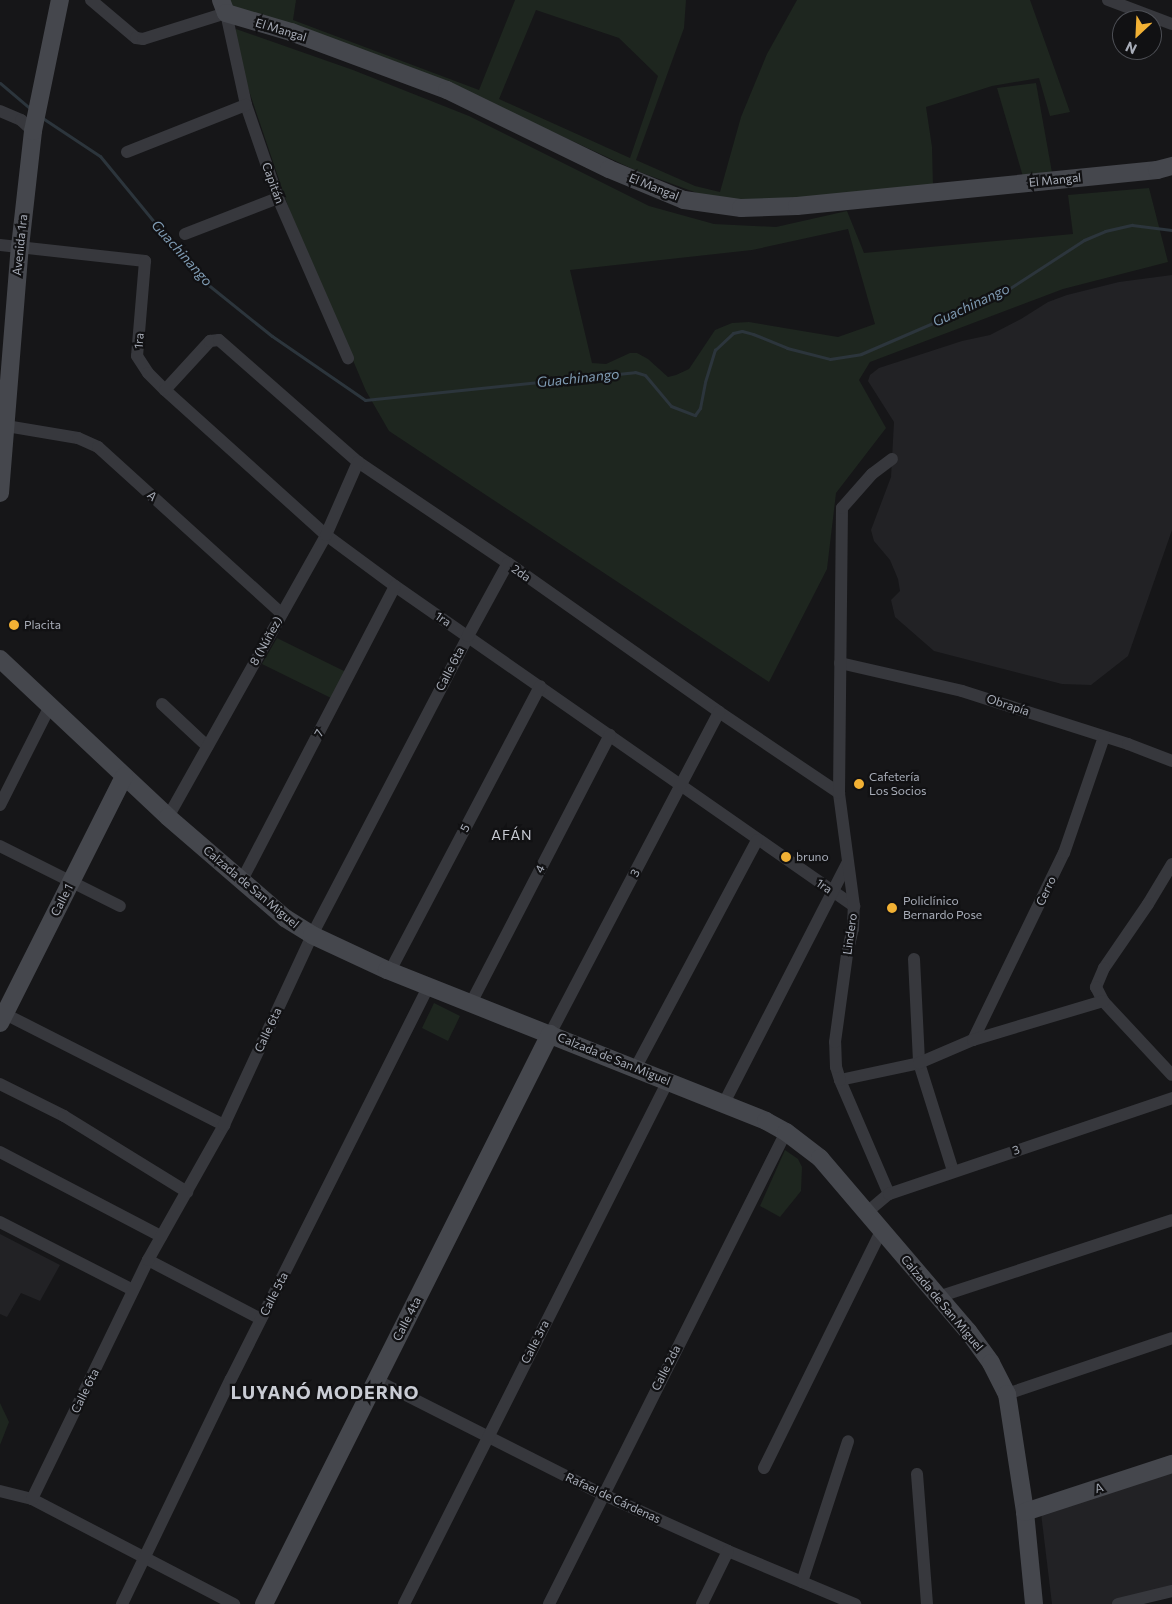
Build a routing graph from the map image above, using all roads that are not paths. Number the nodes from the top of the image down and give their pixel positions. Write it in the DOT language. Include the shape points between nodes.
graph roads {
  1 [pos="60,0"];
  2 [pos="91,0"];
  3 [pos="1108,0"];
  4 [pos="224,7"];
  5 [pos="1172,24"];
  6 [pos="246,105"];
  7 [pos="0,110"];
  8 [pos="33,126"];
  9 [pos="127,152"];
  10 [pos="1172,166"];
  11 [pos="278,198"];
  12 [pos="184,234"];
  13 [pos="0,245"];
  14 [pos="20,247"];
  15 [pos="348,358"];
  16 [pos="165,390"];
  17 [pos="2,425"];
  18 [pos="892,459"];
  19 [pos="358,462"];
  20 [pos="0,493"];
  21 [pos="326,535"];
  22 [pos="508,564"];
  23 [pos="395,586"];
  24 [pos="282,614"];
  25 [pos="468,636"];
  26 [pos="0,659"];
  27 [pos="840,663"];
  28 [pos="540,686"];
  29 [pos="162,704"];
  30 [pos="50,706"];
  31 [pos="719,712"];
  32 [pos="610,735"];
  33 [pos="1104,737"];
  34 [pos="207,746"];
  35 [pos="1172,761"];
  36 [pos="124,776"];
  37 [pos="681,784"];
  38 [pos="839,793"];
  39 [pos="0,805"];
  40 [pos="168,817"];
  41 [pos="757,840"];
  42 [pos="0,846"];
  43 [pos="847,864"];
  44 [pos="1172,864"];
  45 [pos="242,880"];
  46 [pos="71,881"];
  47 [pos="832,892"];
  48 [pos="120,906"];
  49 [pos="854,906"];
  50 [pos="312,935"];
  51 [pos="914,959"];
  52 [pos="390,971"];
  53 [pos="429,986"];
  54 [pos="1103,1001"];
  55 [pos="471,1003"];
  56 [pos="2,1018"];
  57 [pos="550,1034"];
  58 [pos="974,1040"];
  59 [pos="919,1063"];
  60 [pos="636,1067"];
  61 [pos="1172,1075"];
  62 [pos="668,1080"];
  63 [pos="840,1080"];
  64 [pos="0,1084"];
  65 [pos="1172,1098"];
  66 [pos="724,1103"];
  67 [pos="224,1125"];
  68 [pos="786,1132"];
  69 [pos="0,1152"];
  70 [pos="953,1170"];
  71 [pos="187,1192"];
  72 [pos="888,1194"];
  73 [pos="866,1213"];
  74 [pos="1172,1220"];
  75 [pos="0,1222"];
  76 [pos="881,1231"];
  77 [pos="161,1236"];
  78 [pos="148,1260"];
  79 [pos="134,1290"];
  80 [pos="938,1296"];
  81 [pos="261,1318"];
  82 [pos="1172,1338"];
  83 [pos="376,1380"];
  84 [pos="1007,1394"];
  85 [pos="488,1435"];
  86 [pos="848,1441"];
  87 [pos="1172,1464"];
  88 [pos="764,1468"];
  89 [pos="917,1474"];
  90 [pos="0,1491"];
  91 [pos="602,1494"];
  92 [pos="32,1499"];
  93 [pos="1025,1512"];
  94 [pos="728,1551"];
  95 [pos="145,1559"];
  96 [pos="802,1582"];
  97 [pos="1172,1591"];
  98 [pos="122,1604"];
  99 [pos="234,1604"];
  100 [pos="264,1604"];
  101 [pos="404,1604"];
  102 [pos="549,1604"];
  103 [pos="702,1604"];
  104 [pos="855,1604"];
  105 [pos="927,1604"];
  106 [pos="1034,1604"];
  107 [pos="1118,1604"];
  1 -- 8 [label="main road, Avenida 1ra"];
  2 -- 4 [label="street" via="136,38 143,39"];
  3 -- 5 [label="street"];
  4 -- 6 [label="street, Capitán"];
  4 -- 10 [label="main road, El Mangal" via="439,87 610,169 684,200 741,208 797,206"];
  6 -- 9 [label="street"];
  6 -- 11 [label="street, Capitán"];
  7 -- 8 [label="street"];
  8 -- 14 [label="main road, Avenida 1ra"];
  11 -- 12 [label="street"];
  11 -- 15 [label="street, Capitán"];
  13 -- 14 [label="street"];
  14 -- 16 [label="street, 1ra" via="145,261 137,356"];
  14 -- 17 [label="main road, Avenida 1ra"];
  16 -- 19 [label="street, 2da" via="210,341 218,340"];
  16 -- 21 [label="street, 1ra"];
  17 -- 20 [label="main road, Avenida 1ra"];
  17 -- 24 [label="street, A" via="78,438 98,447"];
  18 -- 27 [label="street, Lindero" via="872,474 842,508"];
  19 -- 21 [label="street, 8 (Núñez)"];
  19 -- 22 [label="street, 2da"];
  21 -- 23 [label="street, 1ra"];
  21 -- 24 [label="street, 8 (Núñez)"];
  22 -- 25 [label="street, Calle 6ta"];
  22 -- 31 [label="street, 2da"];
  23 -- 25 [label="street, 1ra"];
  23 -- 45 [label="street, 7"];
  24 -- 34 [label="street, 8 (Núñez)"];
  25 -- 28 [label="street, 1ra"];
  25 -- 50 [label="street, Calle 6ta"];
  26 -- 30 [label="main road, Calzada de San Miguel"];
  27 -- 33 [label="street, Obrapía" via="962,690"];
  27 -- 38 [label="street, Lindero"];
  28 -- 32 [label="street, 1ra"];
  28 -- 52 [label="street, 5"];
  29 -- 34 [label="street"];
  30 -- 36 [label="main road, Calzada de San Miguel"];
  30 -- 39 [label="street"];
  31 -- 37 [label="street, 3"];
  31 -- 38 [label="street, 2da"];
  32 -- 37 [label="street, 1ra"];
  32 -- 55 [label="street, 4"];
  33 -- 35 [label="street, Obrapía"];
  33 -- 58 [label="street, Cerro" via="1064,853"];
  34 -- 40 [label="street, 8 (Núñez)"];
  36 -- 40 [label="main road, Calzada de San Miguel"];
  36 -- 46 [label="main road, Calle 1"];
  37 -- 41 [label="street, 1ra"];
  37 -- 57 [label="street, 3"];
  38 -- 43 [label="street, Lindero"];
  40 -- 45 [label="main road, Calzada de San Miguel"];
  41 -- 47 [label="street, 1ra"];
  41 -- 60 [label="street"];
  42 -- 46 [label="street"];
  43 -- 47 [label="street"];
  43 -- 49 [label="street, Lindero"];
  44 -- 54 [label="street" via="1104,968 1096,987"];
  45 -- 50 [label="main road, Calzada de San Miguel" via="285,918"];
  46 -- 48 [label="street"];
  46 -- 56 [label="main road, Calle 1"];
  47 -- 49 [label="street, 1ra"];
  47 -- 66 [label="street"];
  49 -- 63 [label="street, Lindero" via="835,1042"];
  50 -- 52 [label="main road, Calzada de San Miguel"];
  50 -- 67 [label="street, Calle 6ta"];
  51 -- 59 [label="street"];
  52 -- 53 [label="main road, Calzada de San Miguel"];
  53 -- 55 [label="main road, Calzada de San Miguel"];
  53 -- 81 [label="street, Calle 5ta"];
  54 -- 58 [label="street"];
  54 -- 61 [label="street"];
  55 -- 57 [label="main road, Calzada de San Miguel"];
  56 -- 67 [label="street"];
  57 -- 60 [label="main road, Calzada de San Miguel"];
  57 -- 83 [label="main road, Calle 4ta"];
  58 -- 59 [label="street"];
  59 -- 63 [label="street"];
  59 -- 70 [label="street"];
  60 -- 62 [label="main road, Calzada de San Miguel"];
  62 -- 66 [label="main road, Calzada de San Miguel"];
  62 -- 85 [label="street, Calle 3ra"];
  63 -- 72 [label="street, Lindero"];
  64 -- 71 [label="street" via="64,1116"];
  65 -- 70 [label="street, 3"];
  66 -- 68 [label="main road, Calzada de San Miguel"];
  67 -- 71 [label="street, Calle 6ta"];
  68 -- 73 [label="main road, Calzada de San Miguel" via="820,1158"];
  68 -- 91 [label="street, Calle 2da"];
  69 -- 77 [label="street"];
  70 -- 72 [label="street, 3"];
  71 -- 77 [label="street, Calle 6ta"];
  72 -- 73 [label="street, 3"];
  73 -- 76 [label="main road, Calzada de San Miguel"];
  74 -- 80 [label="street"];
  75 -- 79 [label="street"];
  76 -- 80 [label="main road, Calzada de San Miguel"];
  76 -- 88 [label="street"];
  77 -- 78 [label="street, Calle 6ta"];
  78 -- 79 [label="street, Calle 6ta"];
  78 -- 81 [label="street"];
  79 -- 92 [label="street, Calle 6ta"];
  80 -- 84 [label="main road, Calzada de San Miguel" via="991,1363"];
  81 -- 95 [label="street, Calle 5ta"];
  82 -- 84 [label="street"];
  83 -- 85 [label="street, Rafael de Cárdenas"];
  83 -- 100 [label="main road, Calle 4ta"];
  84 -- 93 [label="main road, Calzada de San Miguel"];
  85 -- 91 [label="street, Rafael de Cárdenas"];
  85 -- 101 [label="street, Calle 3ra"];
  86 -- 96 [label="street"];
  87 -- 93 [label="main road, A"];
  89 -- 105 [label="street"];
  90 -- 92 [label="street"];
  91 -- 94 [label="street, Rafael de Cárdenas"];
  91 -- 102 [label="street, Calle 2da"];
  92 -- 95 [label="street"];
  93 -- 106 [label="main road, Calzada de San Miguel"];
  94 -- 96 [label="street, Rafael de Cárdenas"];
  94 -- 103 [label="street"];
  95 -- 98 [label="street, Calle 5ta"];
  95 -- 99 [label="street"];
  96 -- 104 [label="street, Rafael de Cárdenas"];
  97 -- 107 [label="street"];
}
